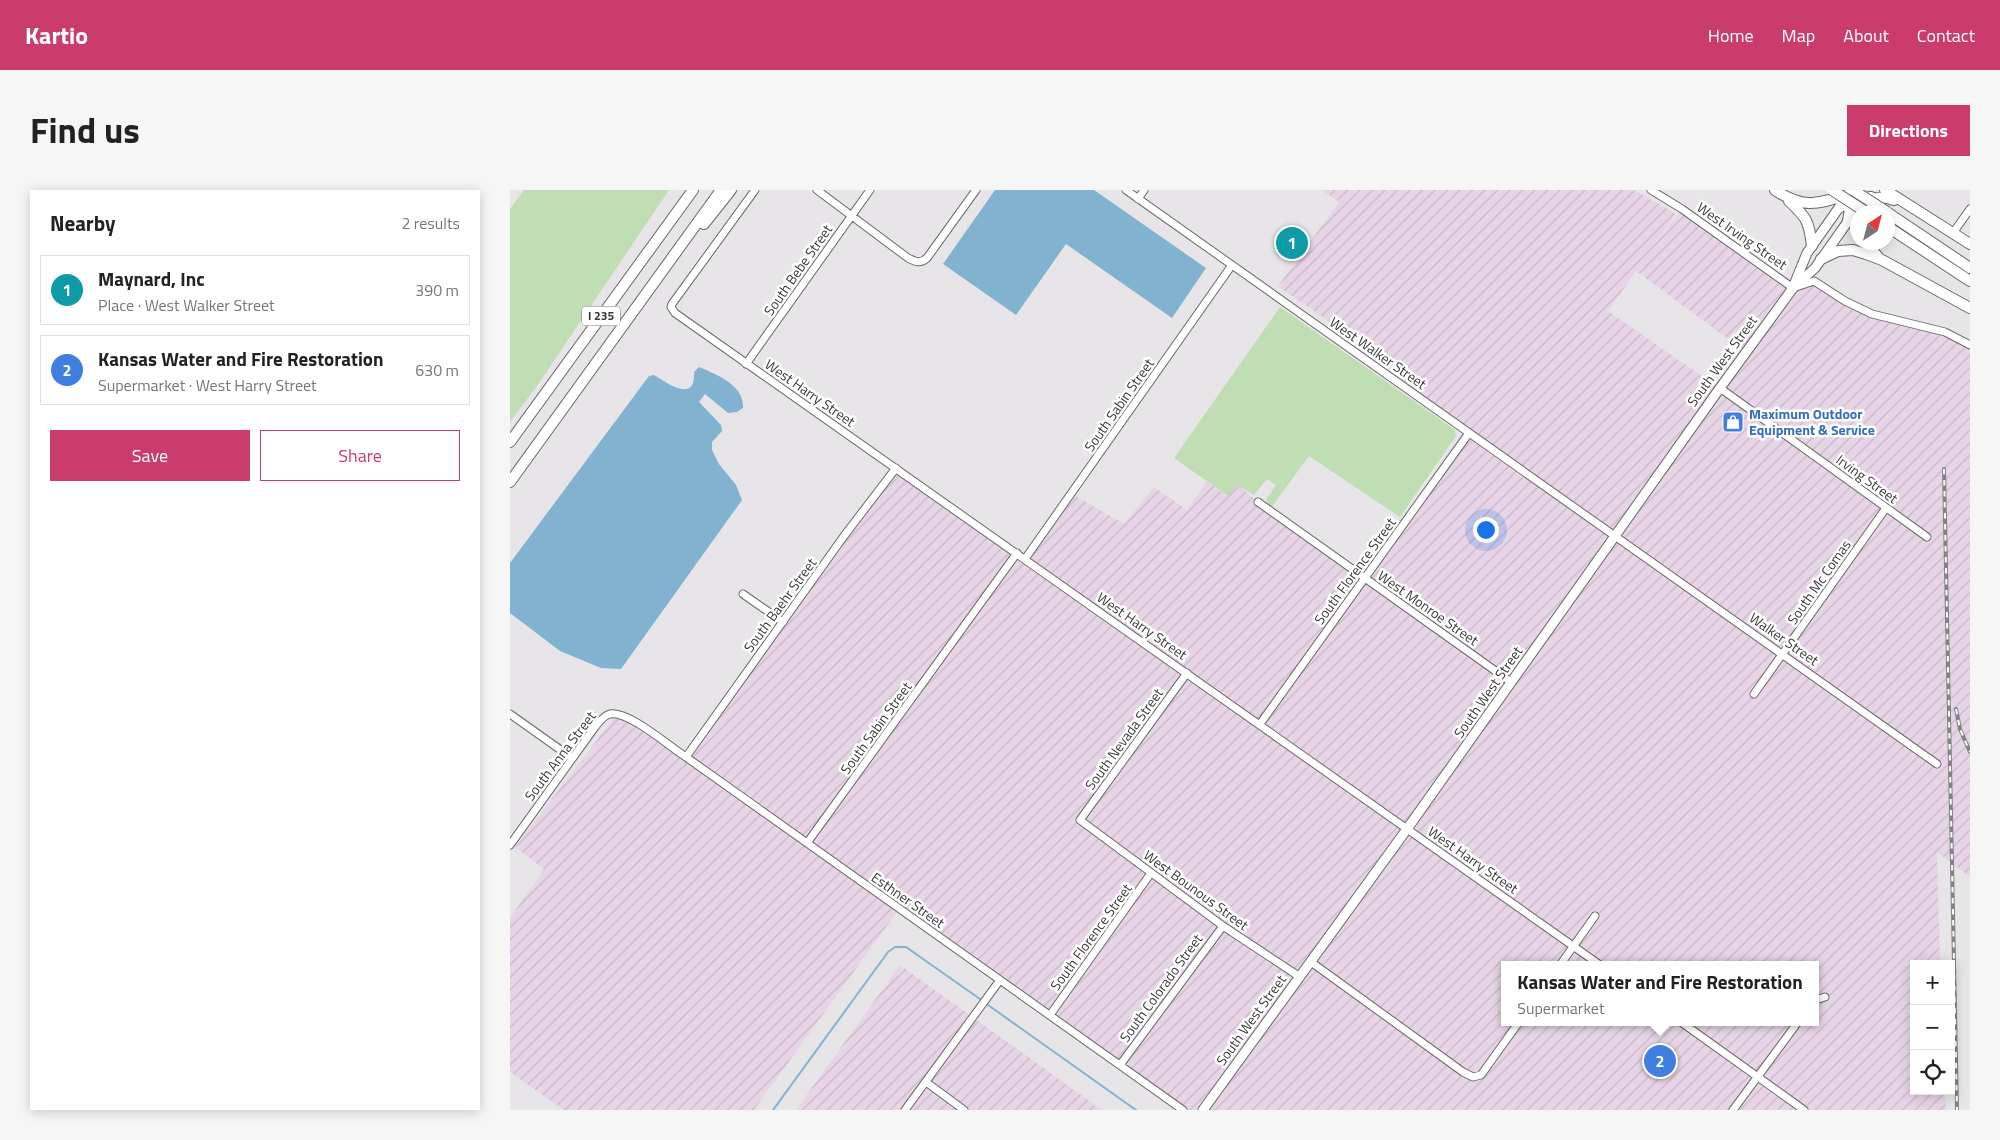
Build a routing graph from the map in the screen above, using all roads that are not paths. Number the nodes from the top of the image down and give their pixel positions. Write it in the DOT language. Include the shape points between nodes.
graph roads {
  1 [pos="693,190"];
  2 [pos="721,190"];
  3 [pos="731,190"];
  4 [pos="756,190"];
  5 [pos="817,190"];
  6 [pos="870,190"];
  7 [pos="976,190"];
  8 [pos="1126,190"];
  9 [pos="1144,190"];
  10 [pos="1651,190"];
  11 [pos="1899,190"];
  12 [pos="1778,192"];
  13 [pos="1883,193"];
  14 [pos="1138,198"];
  15 [pos="1855,198"];
  16 [pos="1835,199"];
  17 [pos="1870,205"];
  18 [pos="1970,209"];
  19 [pos="852,216"];
  20 [pos="1895,218"];
  21 [pos="1930,218"];
  22 [pos="1895,232"];
  23 [pos="1952,233"];
  24 [pos="1970,244"];
  25 [pos="1812,246"];
  26 [pos="1870,250"];
  27 [pos="1821,259"];
  28 [pos="1882,260"];
  29 [pos="1232,265"];
  30 [pos="665,267"];
  31 [pos="1970,268"];
  32 [pos="1970,281"];
  33 [pos="1793,288"];
  34 [pos="1970,308"];
  35 [pos="1970,345"];
  36 [pos="746,364"];
  37 [pos="1720,388"];
  38 [pos="1469,432"];
  39 [pos="510,442"];
  40 [pos="896,468"];
  41 [pos="510,482"];
  42 [pos="1258,502"];
  43 [pos="1886,508"];
  44 [pos="1616,535"];
  45 [pos="1927,537"];
  46 [pos="1017,553"];
  47 [pos="1025,559"];
  48 [pos="1365,578"];
  49 [pos="743,594"];
  50 [pos="783,622"];
  51 [pos="1783,654"];
  52 [pos="1187,673"];
  53 [pos="1511,682"];
  54 [pos="1754,694"];
  55 [pos="510,714"];
  56 [pos="617,714"];
  57 [pos="1260,724"];
  58 [pos="686,757"];
  59 [pos="572,758"];
  60 [pos="1937,764"];
  61 [pos="1080,820"];
  62 [pos="1407,829"];
  63 [pos="807,843"];
  64 [pos="510,845"];
  65 [pos="1151,874"];
  66 [pos="1595,916"];
  67 [pos="1223,926"];
  68 [pos="1574,946"];
  69 [pos="1563,961"];
  70 [pos="1595,961"];
  71 [pos="1311,962"];
  72 [pos="1300,977"];
  73 [pos="1000,980"];
  74 [pos="1825,997"];
  75 [pos="1819,999"];
  76 [pos="1050,1015"];
  77 [pos="1516,1026"];
  78 [pos="1687,1026"];
  79 [pos="1795,1026"];
  80 [pos="1120,1065"];
  81 [pos="1758,1077"];
  82 [pos="926,1082"];
  83 [pos="905,1110"];
  84 [pos="964,1110"];
  85 [pos="1183,1110"];
  86 [pos="1203,1110"];
  87 [pos="1733,1110"];
  88 [pos="1804,1110"];
  1 -- 39 [label="highway, I 235"];
  2 -- 30 [label="highway, I 235"];
  3 -- 30 [label="highway" via="679,255"];
  4 -- 36 [label="street, West Harry Street" via="671,307"];
  5 -- 19 [label="street"];
  6 -- 19 [label="street, South Bebe Street"];
  7 -- 19 [label="street" via="923,262 908,258"];
  8 -- 14 [label="street, West Walker Street"];
  9 -- 14 [label="street"];
  10 -- 33 [label="street, West Irving Street"];
  11 -- 21 [label="highway" via="1903,198"];
  12 -- 16 [label="highway" via="1801,204"];
  12 -- 25 [label="highway" via="1807,220"];
  13 -- 15 [label="highway"];
  13 -- 15 [label="highway" via="1863,207"];
  13 -- 21 [label="highway"];
  14 -- 29 [label="street, West Walker Street"];
  15 -- 16 [label="highway, bridge"];
  15 -- 16 [label="highway"];
  15 -- 16 [label="highway"];
  15 -- 17 [label="highway, bridge"];
  15 -- 27 [label="main road, South West Street"];
  16 -- 25 [label="main road, South West Street"];
  18 -- 23 [label="street"];
  19 -- 36 [label="street, South Bebe Street"];
  20 -- 31 [label="highway"];
  21 -- 23 [label="highway"];
  22 -- 32 [label="highway"];
  23 -- 24 [label="highway"];
  25 -- 33 [label="main road, South West Street"];
  26 -- 28 [label="highway"];
  27 -- 28 [label="highway" via="1853,250"];
  27 -- 33 [label="main road, South West Street"];
  28 -- 34 [label="highway"];
  29 -- 38 [label="street, West Walker Street"];
  29 -- 47 [label="street, South Sabin Street"];
  30 -- 41 [label="highway, I 235"];
  33 -- 35 [label="street" via="1814,282 1872,314 1945,332"];
  33 -- 37 [label="main road, South West Street"];
  36 -- 40 [label="street, West Harry Street"];
  37 -- 43 [label="street, Irving Street"];
  37 -- 44 [label="main road, South West Street"];
  38 -- 44 [label="street, West Walker Street"];
  38 -- 48 [label="street, South Florence Street"];
  40 -- 46 [label="street, West Harry Street"];
  40 -- 50 [label="street, South Baehr Street"];
  42 -- 48 [label="street, West Monroe Street"];
  43 -- 45 [label="street, Irving Street"];
  43 -- 51 [label="street, South Mc Comas"];
  44 -- 51 [label="street, Walker Street"];
  44 -- 53 [label="main road, South West Street"];
  46 -- 47 [label="street, West Harry Street"];
  46 -- 63 [label="street, South Sabin Street"];
  47 -- 52 [label="street, West Harry Street"];
  48 -- 53 [label="street, West Monroe Street"];
  48 -- 57 [label="street, South Florence Street"];
  49 -- 50 [label="street"];
  50 -- 58 [label="street, South Baehr Street"];
  51 -- 54 [label="street, South Mc Comas"];
  51 -- 60 [label="street, Walker Street"];
  52 -- 57 [label="street, West Harry Street"];
  52 -- 61 [label="street, South Nevada Street"];
  53 -- 62 [label="main road, South West Street"];
  55 -- 59 [label="street"];
  56 -- 58 [label="street, Esthner Street" via="640,725"];
  56 -- 59 [label="street, South Anna Street" via="604,717"];
  57 -- 62 [label="street, West Harry Street"];
  58 -- 63 [label="street, Esthner Street"];
  59 -- 64 [label="street, South Anna Street"];
  61 -- 65 [label="street, West Bounous Street"];
  62 -- 68 [label="street, West Harry Street"];
  62 -- 71 [label="main road, South West Street"];
  63 -- 73 [label="street, Esthner Street"];
  65 -- 67 [label="street, West Bounous Street"];
  65 -- 76 [label="street, South Florence Street"];
  66 -- 68 [label="street"];
  67 -- 72 [label="street, West Bounous Street"];
  67 -- 80 [label="street, South Colorado Street"];
  68 -- 69 [label="street"];
  68 -- 70 [label="street, West Harry Street"];
  71 -- 72 [label="main road, South West Street"];
  71 -- 77 [label="street" via="1472,1077 1481,1075"];
  72 -- 86 [label="main road, South West Street"];
  73 -- 76 [label="street, Esthner Street"];
  73 -- 82 [label="street"];
  74 -- 75 [label="street"];
  76 -- 80 [label="street, Esthner Street"];
  78 -- 81 [label="street"];
  79 -- 81 [label="street"];
  80 -- 85 [label="street, Esthner Street"];
  81 -- 87 [label="street"];
  81 -- 88 [label="street"];
  82 -- 83 [label="street"];
  82 -- 84 [label="street"];
}
